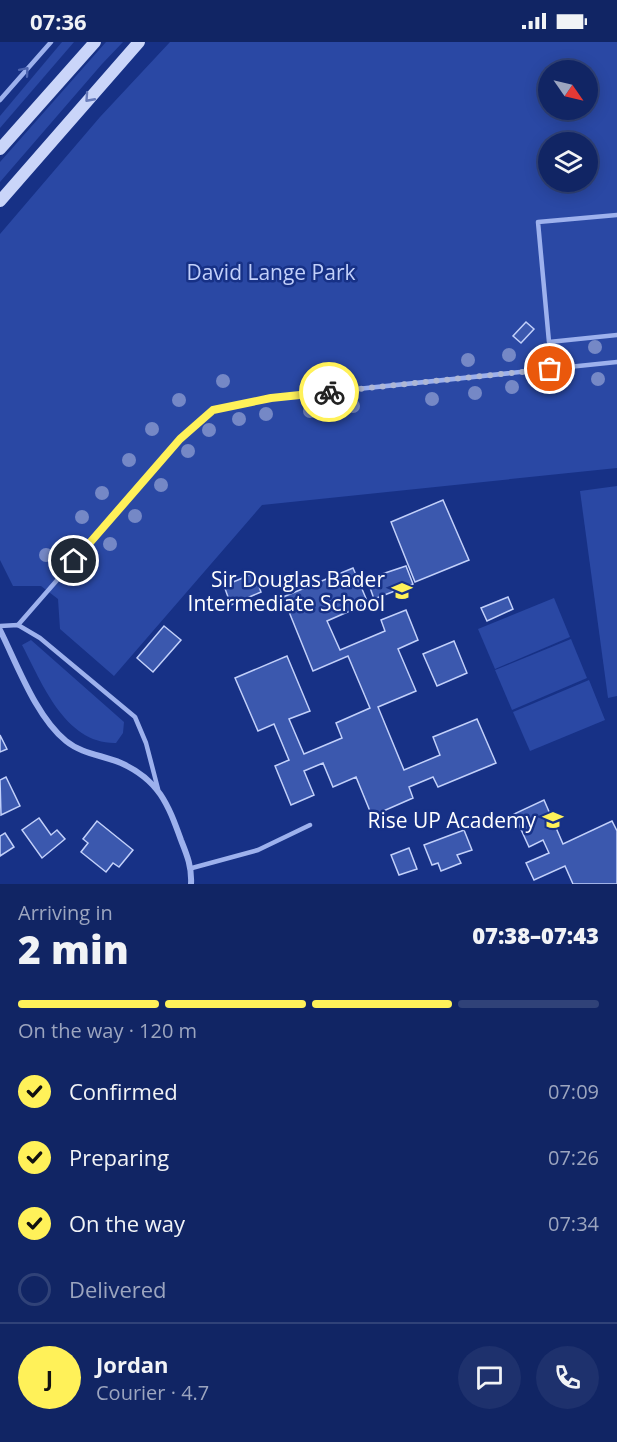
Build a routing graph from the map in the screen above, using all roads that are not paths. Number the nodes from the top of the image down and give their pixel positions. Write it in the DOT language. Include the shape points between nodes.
graph roads {
  1 [pos="51,42"];
  2 [pos="95,42"];
  3 [pos="139,42"];
  4 [pos="0,100"];
  5 [pos="0,149"];
  6 [pos="0,201"];
  7 [pos="617,214"];
  8 [pos="617,335"];
  9 [pos="617,362"];
  10 [pos="18,625"];
  11 [pos="0,628"];
  12 [pos="159,792"];
  13 [pos="310,825"];
  14 [pos="192,868"];
  15 [pos="191,884"];
  4 -- 1 [label="lane, one-way"];
  2 -- 5 [label="main road"];
  3 -- 6 [label="main road, one-way"];
  7 -- 8 [label="lane" via="538,222 549,342"];
  9 -- 10 [label="lane" via="271,398 213,410 180,439"];
  10 -- 11 [label="lane"];
  10 -- 12 [label="lane" via="40,638 135,717"];
  11 -- 12 [label="street" via="34,699 66,741 139,773"];
  12 -- 14 [label="street" via="169,806"];
  13 -- 14 [label="lane" via="258,850"];
  14 -- 15 [label="street"];
}
